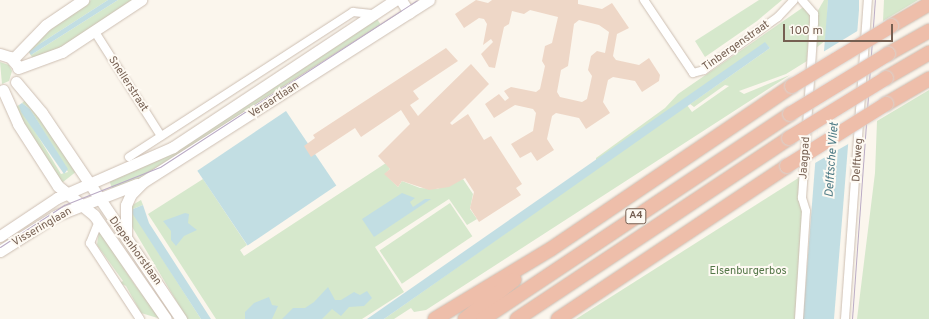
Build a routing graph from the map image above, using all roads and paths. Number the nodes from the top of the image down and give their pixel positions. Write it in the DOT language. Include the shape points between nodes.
graph roads {
  1 [pos="83,0"];
  2 [pos="142,0"];
  3 [pos="395,0"];
  4 [pos="429,0"];
  5 [pos="644,0"];
  6 [pos="794,0"];
  7 [pos="802,0"];
  8 [pos="868,0"];
  9 [pos="929,4"];
  10 [pos="372,14"];
  11 [pos="406,15"];
  12 [pos="929,31"];
  13 [pos="95,32"];
  14 [pos="929,53"];
  15 [pos="0,54"];
  16 [pos="15,63"];
  17 [pos="929,79"];
  18 [pos="16,82"];
  19 [pos="2,90"];
  20 [pos="161,136"];
  21 [pos="156,155"];
  22 [pos="129,157"];
  23 [pos="144,182"];
  24 [pos="88,184"];
  25 [pos="68,193"];
  26 [pos="98,199"];
  27 [pos="84,204"];
  28 [pos="99,222"];
  29 [pos="126,235"];
  30 [pos="0,236"];
  31 [pos="551,249"];
  32 [pos="0,251"];
  33 [pos="564,315"];
  34 [pos="140,318"];
  35 [pos="148,319"];
  36 [pos="166,319"];
  37 [pos="181,319"];
  38 [pos="435,319"];
  39 [pos="465,319"];
  40 [pos="483,319"];
  41 [pos="517,319"];
  42 [pos="553,319"];
  43 [pos="799,319"];
  44 [pos="845,319"];
  1 -- 16 [label="main road" via="46,25"];
  2 -- 13 [label="main road"];
  3 -- 10 [label="main road, Veraartlaan"];
  3 -- 11 [label="main road"];
  4 -- 11 [label="main road, Veraartlaan"];
  5 -- 6 [label="street, Tinbergenstraat" via="694,73 704,70 778,17"];
  7 -- 43 [label="street, Jaagpad" via="814,14 814,23 802,198 806,211"];
  8 -- 44 [label="street, Delftweg"];
  9 -- 31 [label="highway, A4, bridge" via="792,86"];
  10 -- 20 [label="street" via="354,12"];
  10 -- 21 [label="main road, Veraartlaan" via="173,147"];
  11 -- 23 [label="main road, Veraartlaan"];
  12 -- 40 [label="highway, A4, bridge" via="790,114"];
  13 -- 16 [label="main road" via="62,52"];
  13 -- 20 [label="street, Snellerstraat"];
  14 -- 41 [label="highway, A4, bridge" via="789,138"];
  15 -- 16 [label="main road"];
  16 -- 18 [label="main road"];
  17 -- 33 [label="highway, bridge" via="787,166"];
  18 -- 19 [label="main road"];
  18 -- 24 [label="main road, Diepenhorstlaan" via="42,113"];
  19 -- 25 [label="main road, Diepenhorstlaan" via="29,143 58,186"];
  20 -- 21 [label="street"];
  20 -- 22 [label="street"];
  21 -- 24 [label="main road, Veraartlaan"];
  23 -- 26 [label="main road, Veraartlaan"];
  23 -- 29 [label="main road, Veraartlaan" via="131,194 126,205"];
  24 -- 25 [label="main road, Veraartlaan"];
  24 -- 26 [label="main road, Diepenhorstlaan"];
  24 -- 27 [label="main road"];
  25 -- 27 [label="main road, Diepenhorstlaan"];
  25 -- 30 [label="main road, Visseringlaan"];
  26 -- 27 [label="main road, Veraartlaan"];
  26 -- 29 [label="main road, Diepenhorstlaan"];
  27 -- 28 [label="main road, Diepenhorstlaan"];
  27 -- 32 [label="main road, Visseringlaan" via="57,215"];
  28 -- 34 [label="street, Diepenhorstlaan" via="90,243"];
  28 -- 36 [label="main road, Diepenhorstlaan"];
  29 -- 37 [label="main road, Diepenhorstlaan"];
  31 -- 38 [label="highway, A4"];
  31 -- 39 [label="highway, A4"];
  33 -- 42 [label="highway"];
  34 -- 35 [label="street, Diepenhorstlaan"];
}
